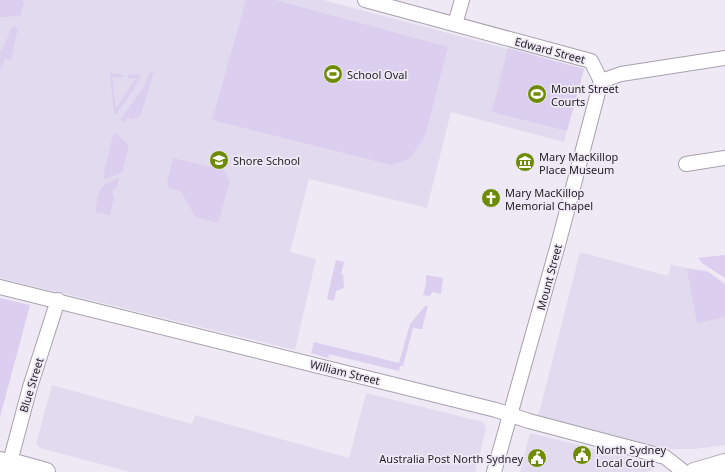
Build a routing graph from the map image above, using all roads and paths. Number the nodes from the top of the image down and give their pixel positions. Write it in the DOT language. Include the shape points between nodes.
graph roads {
  1 [pos="365,0"];
  2 [pos="462,0"];
  3 [pos="455,24"];
  4 [pos="725,58"];
  5 [pos="601,81"];
  6 [pos="725,158"];
  7 [pos="686,164"];
  8 [pos="0,287"];
  9 [pos="58,300"];
  10 [pos="511,416"];
  11 [pos="725,463"];
  12 [pos="6,464"];
  13 [pos="46,472"];
  14 [pos="494,472"];
  15 [pos="684,472"];
  16 [pos="694,472"];
  1 -- 3 [label="street, Edward Street"];
  2 -- 3 [label="street"];
  3 -- 5 [label="street, Edward Street" via="591,61"];
  4 -- 5 [label="street" via="621,74"];
  5 -- 10 [label="street, Mount Street"];
  6 -- 7 [label="street"];
  8 -- 9 [label="street, William Street"];
  9 -- 10 [label="street, William Street"];
  9 -- 12 [label="street, Blue Street"];
  10 -- 14 [label="street, Mount Street"];
  10 -- 15 [label="street, William Street" via="664,457"];
  11 -- 16 [label="main road"];
  12 -- 13 [label="main road"];
}
